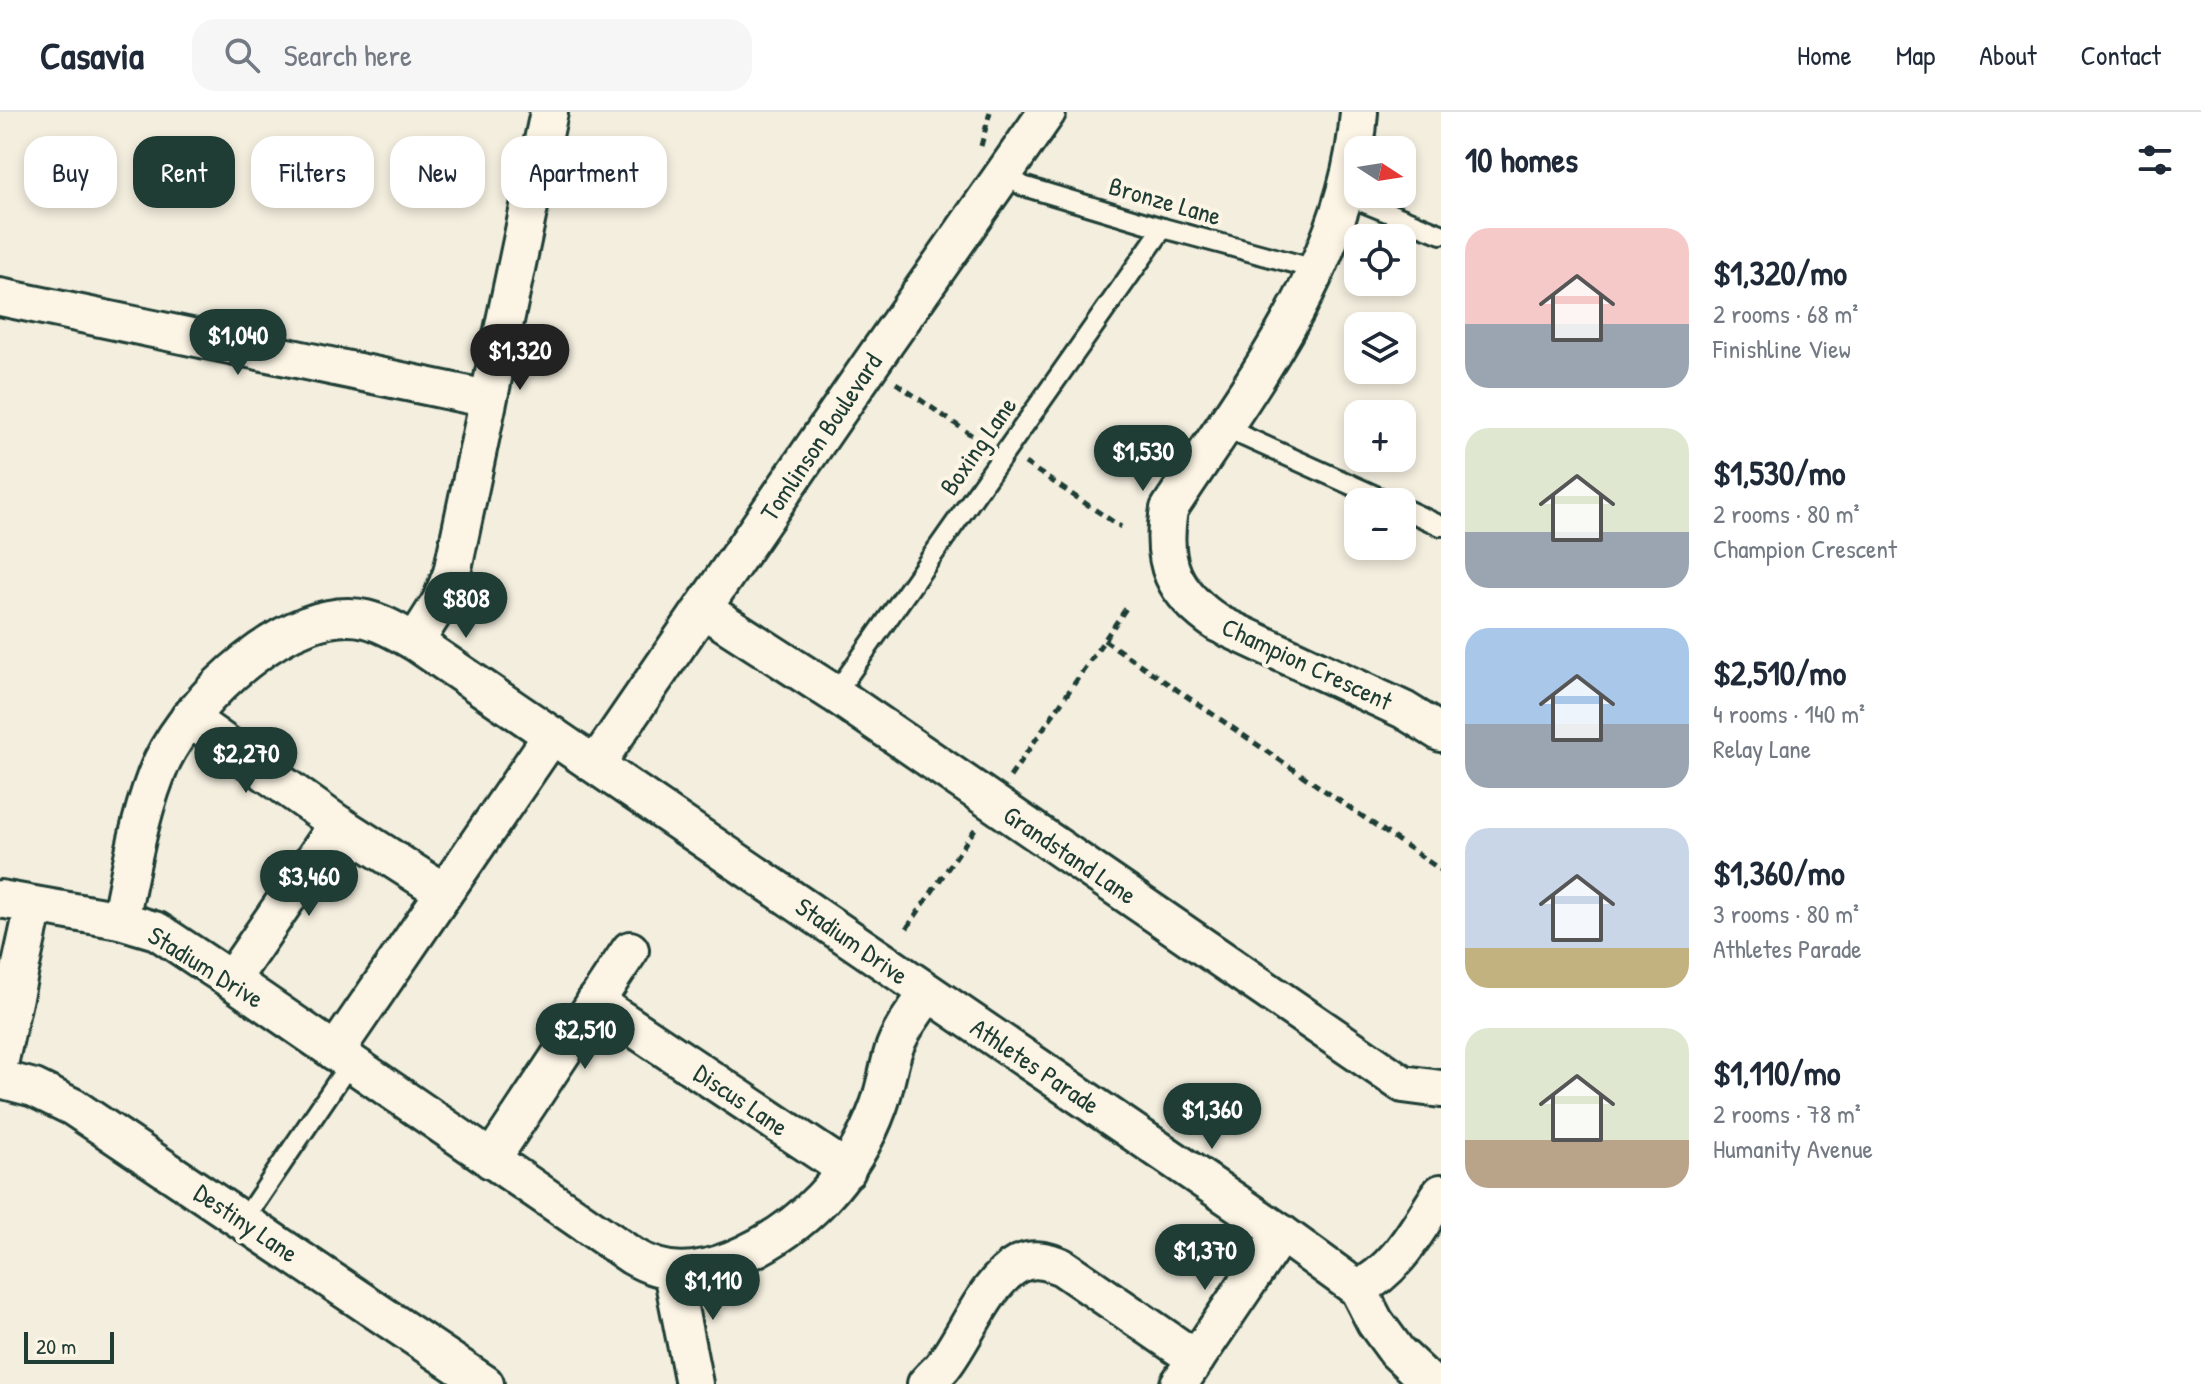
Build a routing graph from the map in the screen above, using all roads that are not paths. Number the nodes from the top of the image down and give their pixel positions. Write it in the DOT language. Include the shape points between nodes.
graph roads {
  1 [pos="549,112"];
  2 [pos="1047,112"];
  3 [pos="1359,112"];
  4 [pos="1356,136"];
  5 [pos="1005,174"];
  6 [pos="1344,197"];
  7 [pos="1377,208"];
  8 [pos="1163,228"];
  9 [pos="1441,234"];
  10 [pos="1315,269"];
  11 [pos="0,297"];
  12 [pos="488,399"];
  13 [pos="1223,427"];
  14 [pos="1358,488"];
  15 [pos="1416,514"];
  16 [pos="1441,526"];
  17 [pos="703,609"];
  18 [pos="415,642"];
  19 [pos="835,694"];
  20 [pos="189,718"];
  21 [pos="1441,733"];
  22 [pos="552,735"];
  23 [pos="596,764"];
  24 [pos="338,824"];
  25 [pos="444,892"];
  26 [pos="17,902"];
  27 [pos="120,920"];
  28 [pos="630,950"];
  29 [pos="231,980"];
  30 [pos="928,993"];
  31 [pos="595,1002"];
  32 [pos="343,1057"];
  33 [pos="0,1060"];
  34 [pos="0,1079"];
  35 [pos="1441,1089"];
  36 [pos="491,1160"];
  37 [pos="847,1170"];
  38 [pos="1441,1193"];
  39 [pos="243,1221"];
  40 [pos="1281,1233"];
  41 [pos="672,1272"];
  42 [pos="1358,1289"];
  43 [pos="1187,1372"];
  44 [pos="485,1384"];
  45 [pos="694,1384"];
  46 [pos="926,1384"];
  47 [pos="1431,1384"];
  1 -- 12 [label="street"];
  2 -- 5 [label="street, Tomlinson Boulevard"];
  3 -- 4 [label="street, Champion Crescent"];
  5 -- 8 [label="lane, Bronze Lane" via="1023,186"];
  5 -- 17 [label="street, Tomlinson Boulevard"];
  6 -- 10 [label="street, Champion Crescent"];
  7 -- 9 [label="lane"];
  8 -- 10 [label="lane, Bronze Lane"];
  8 -- 19 [label="lane, Boxing Lane"];
  10 -- 13 [label="street, Champion Crescent" via="1273,353"];
  11 -- 12 [label="street"];
  12 -- 18 [label="street" via="452,573"];
  13 -- 14 [label="lane"];
  13 -- 21 [label="street, Champion Crescent" via="1169,509 1165,554 1180,589 1219,624 1404,710"];
  15 -- 16 [label="lane"];
  17 -- 19 [label="street, Grandstand Lane"];
  17 -- 23 [label="street, Tomlinson Boulevard"];
  18 -- 20 [label="street, Stadium Drive" via="364,618 342,617 296,630 246,660"];
  18 -- 22 [label="street, Stadium Drive"];
  19 -- 35 [label="street, Grandstand Lane" via="1403,1084"];
  20 -- 24 [label="street"];
  20 -- 27 [label="street, Stadium Drive" via="162,761"];
  22 -- 23 [label="street, Stadium Drive"];
  22 -- 25 [label="street"];
  23 -- 30 [label="street, Stadium Drive"];
  24 -- 25 [label="street"];
  24 -- 29 [label="street"];
  25 -- 32 [label="street"];
  26 -- 27 [label="street, Stadium Drive"];
  26 -- 33 [label="street"];
  27 -- 29 [label="street, Stadium Drive" via="157,931"];
  28 -- 31 [label="street"];
  29 -- 32 [label="street, Stadium Drive"];
  30 -- 37 [label="street, Stadium Drive" via="901,1033 879,1105"];
  30 -- 40 [label="street, Athletes Parade"];
  31 -- 36 [label="street"];
  31 -- 37 [label="street, Discus Lane"];
  32 -- 36 [label="street, Stadium Drive"];
  32 -- 39 [label="lane"];
  34 -- 39 [label="street, Destiny Lane" via="64,1102"];
  36 -- 41 [label="street, Stadium Drive" via="632,1256"];
  37 -- 41 [label="street, Stadium Drive" via="791,1228 752,1251 694,1272"];
  38 -- 42 [label="street" via="1394,1264"];
  39 -- 44 [label="street, Destiny Lane"];
  40 -- 42 [label="street, Athletes Parade"];
  40 -- 43 [label="street"];
  41 -- 45 [label="street"];
  42 -- 47 [label="street, Athletes Parade" via="1397,1352"];
  43 -- 46 [label="street" via="1062,1267 1031,1260 1000,1279 943,1367"];
}
